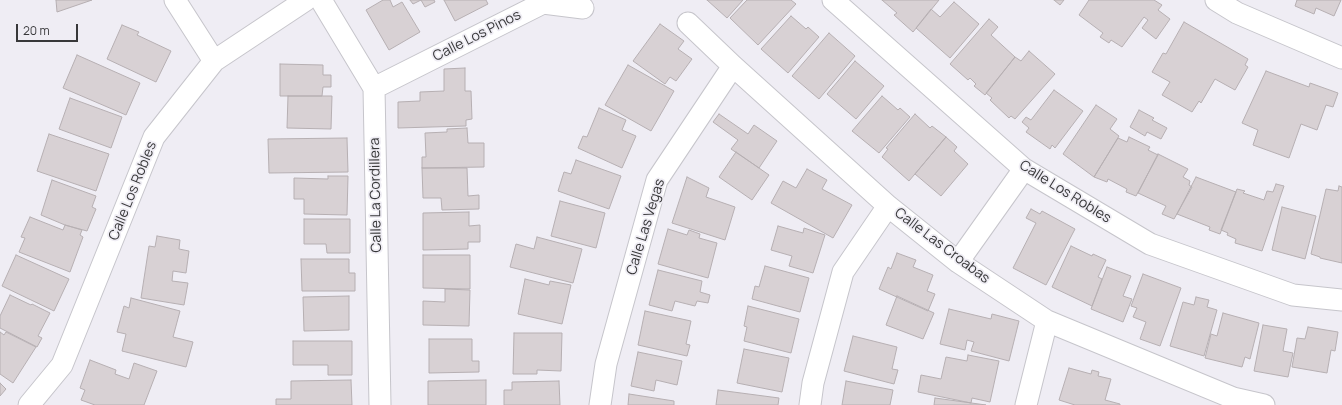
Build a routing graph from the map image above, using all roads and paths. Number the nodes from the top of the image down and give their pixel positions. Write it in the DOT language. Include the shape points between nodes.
graph roads {
  1 [pos="175,0"];
  2 [pos="306,0"];
  3 [pos="321,0"];
  4 [pos="833,0"];
  5 [pos="1216,0"];
  6 [pos="583,8"];
  7 [pos="688,23"];
  8 [pos="1342,58"];
  9 [pos="214,61"];
  10 [pos="733,66"];
  11 [pos="374,88"];
  12 [pos="1024,169"];
  13 [pos="888,206"];
  14 [pos="958,262"];
  15 [pos="1342,300"];
  16 [pos="1047,321"];
  17 [pos="1232,402"];
  18 [pos="29,405"];
  19 [pos="380,405"];
  20 [pos="600,405"];
  21 [pos="810,405"];
  22 [pos="1026,405"];
  23 [pos="1264,405"];
  1 -- 9 [label="street"];
  2 -- 9 [label="street, Calle Los Robles"];
  3 -- 11 [label="street, Calle La Cordillera"];
  4 -- 12 [label="street, Calle Los Robles"];
  5 -- 8 [label="street" via="1237,14"];
  6 -- 11 [label="street, Calle Los Pinos" via="543,3"];
  7 -- 10 [label="street, Calle Las Croabas"];
  9 -- 18 [label="street, Calle Los Robles" via="154,137 62,365"];
  10 -- 13 [label="street, Calle Las Croabas"];
  10 -- 20 [label="street, Calle Las Vegas" via="658,180 606,364"];
  11 -- 19 [label="street, Calle La Cordillera"];
  12 -- 14 [label="street"];
  12 -- 15 [label="street, Calle Los Robles" via="1150,244 1293,295"];
  13 -- 14 [label="street, Calle Las Croabas"];
  13 -- 21 [label="street" via="844,272 813,383"];
  14 -- 16 [label="street, Calle Las Croabas"];
  16 -- 17 [label="street, Calle Las Croabas"];
  16 -- 22 [label="street"];
  17 -- 23 [label="street, Calle Las Croabas"];
}
